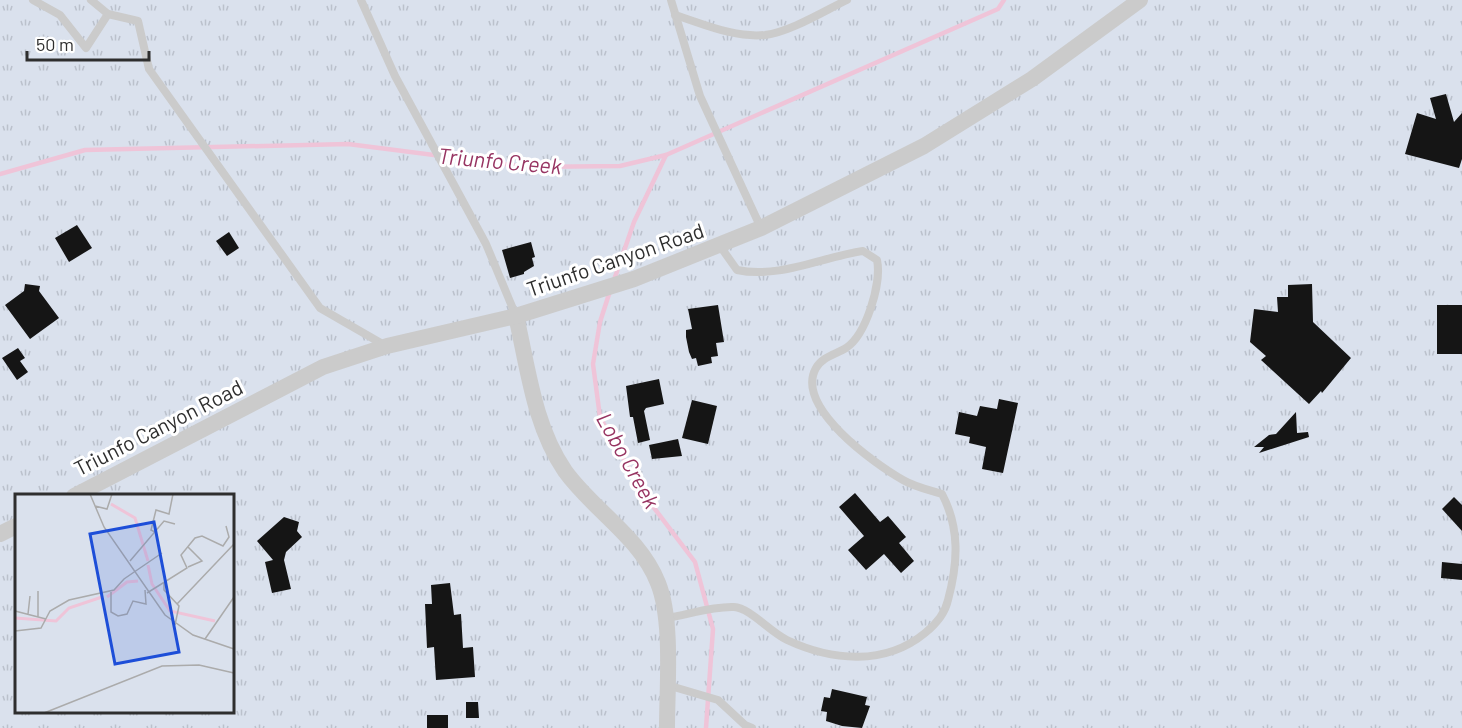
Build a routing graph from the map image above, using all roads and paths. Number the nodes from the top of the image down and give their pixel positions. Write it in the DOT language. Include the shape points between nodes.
graph roads {
  1 [pos="33,0"];
  2 [pos="92,0"];
  3 [pos="361,0"];
  4 [pos="671,0"];
  5 [pos="847,0"];
  6 [pos="1140,0"];
  7 [pos="108,14"];
  8 [pos="675,15"];
  9 [pos="761,228"];
  10 [pos="720,246"];
  11 [pos="516,316"];
  12 [pos="387,346"];
  13 [pos="77,494"];
  14 [pos="15,526"];
  15 [pos="0,534"];
  16 [pos="666,618"];
  17 [pos="666,685"];
  18 [pos="667,728"];
  19 [pos="752,728"];
  1 -- 7 [label="lane" via="60,15 86,48"];
  2 -- 7 [label="lane"];
  3 -- 11 [label="lane" via="395,76 486,244"];
  4 -- 8 [label="lane"];
  5 -- 8 [label="lane" via="766,35 730,33"];
  6 -- 9 [label="street, Triunfo Canyon Road" via="1032,79 924,146"];
  7 -- 12 [label="lane" via="138,21 149,69 320,308"];
  8 -- 9 [label="lane" via="700,96"];
  9 -- 10 [label="street, Triunfo Canyon Road"];
  10 -- 11 [label="street, Triunfo Canyon Road" via="634,279"];
  10 -- 16 [label="lane" via="737,270 747,272 799,268 863,251 877,260 880,272 875,295 862,327 846,348 828,356 816,368 815,398 829,421 854,447 903,480 942,494 954,516 956,551 947,606 935,625 912,645 887,654 852,658 821,653 786,640 747,610 733,607"];
  11 -- 12 [label="street, Triunfo Canyon Road"];
  11 -- 16 [label="street" via="541,423 553,452 567,473 643,556 659,585"];
  12 -- 13 [label="street, Triunfo Canyon Road" via="323,367"];
  14 -- 15 [label="street"];
  16 -- 17 [label="street"];
  17 -- 18 [label="street"];
  17 -- 19 [label="lane" via="718,700"];
}
